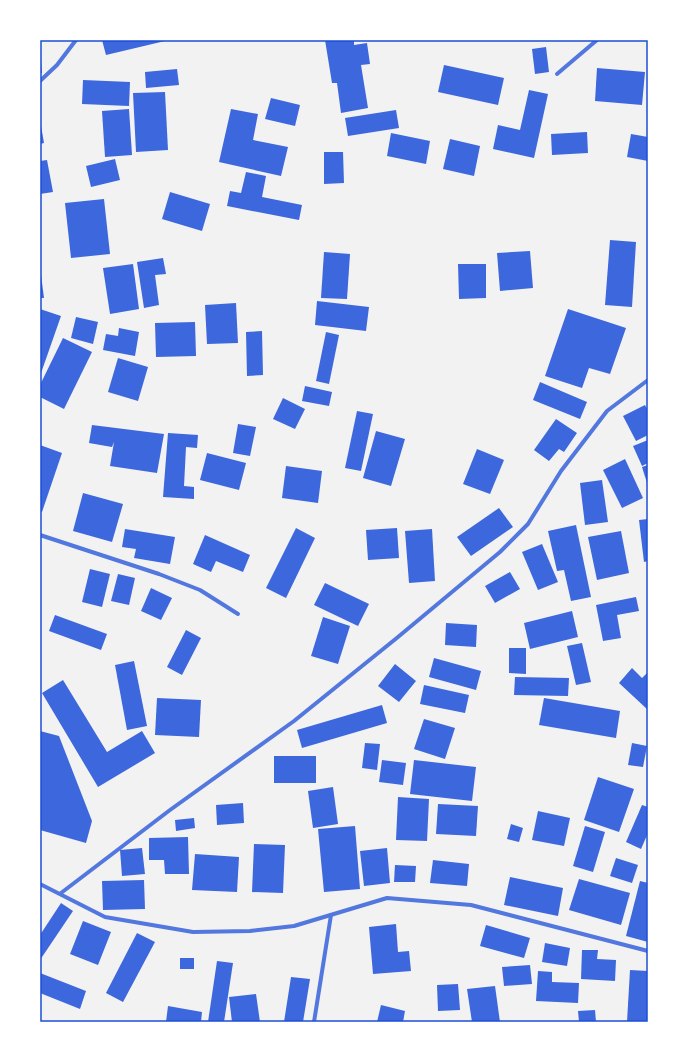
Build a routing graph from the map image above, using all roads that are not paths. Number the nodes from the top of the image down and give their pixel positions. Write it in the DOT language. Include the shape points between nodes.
graph roads {
  1 [pos="76,40"];
  2 [pos="597,40"];
  3 [pos="557,74"];
  4 [pos="40,81"];
  5 [pos="648,380"];
  6 [pos="40,536"];
  7 [pos="238,614"];
  8 [pos="40,884"];
  9 [pos="61,893"];
  10 [pos="331,914"];
  11 [pos="648,951"];
  12 [pos="314,1022"];
  1 -- 4 [label="street" via="57,65"];
  2 -- 3 [label="street"];
  5 -- 9 [label="street" via="607,411 561,471 528,524 500,552 294,721 170,810"];
  6 -- 7 [label="street" via="159,574 200,590"];
  8 -- 9 [label="street"];
  9 -- 10 [label="street" via="105,917 193,932 250,931 294,926"];
  10 -- 11 [label="street" via="387,898 471,904"];
  10 -- 12 [label="street"];
}
